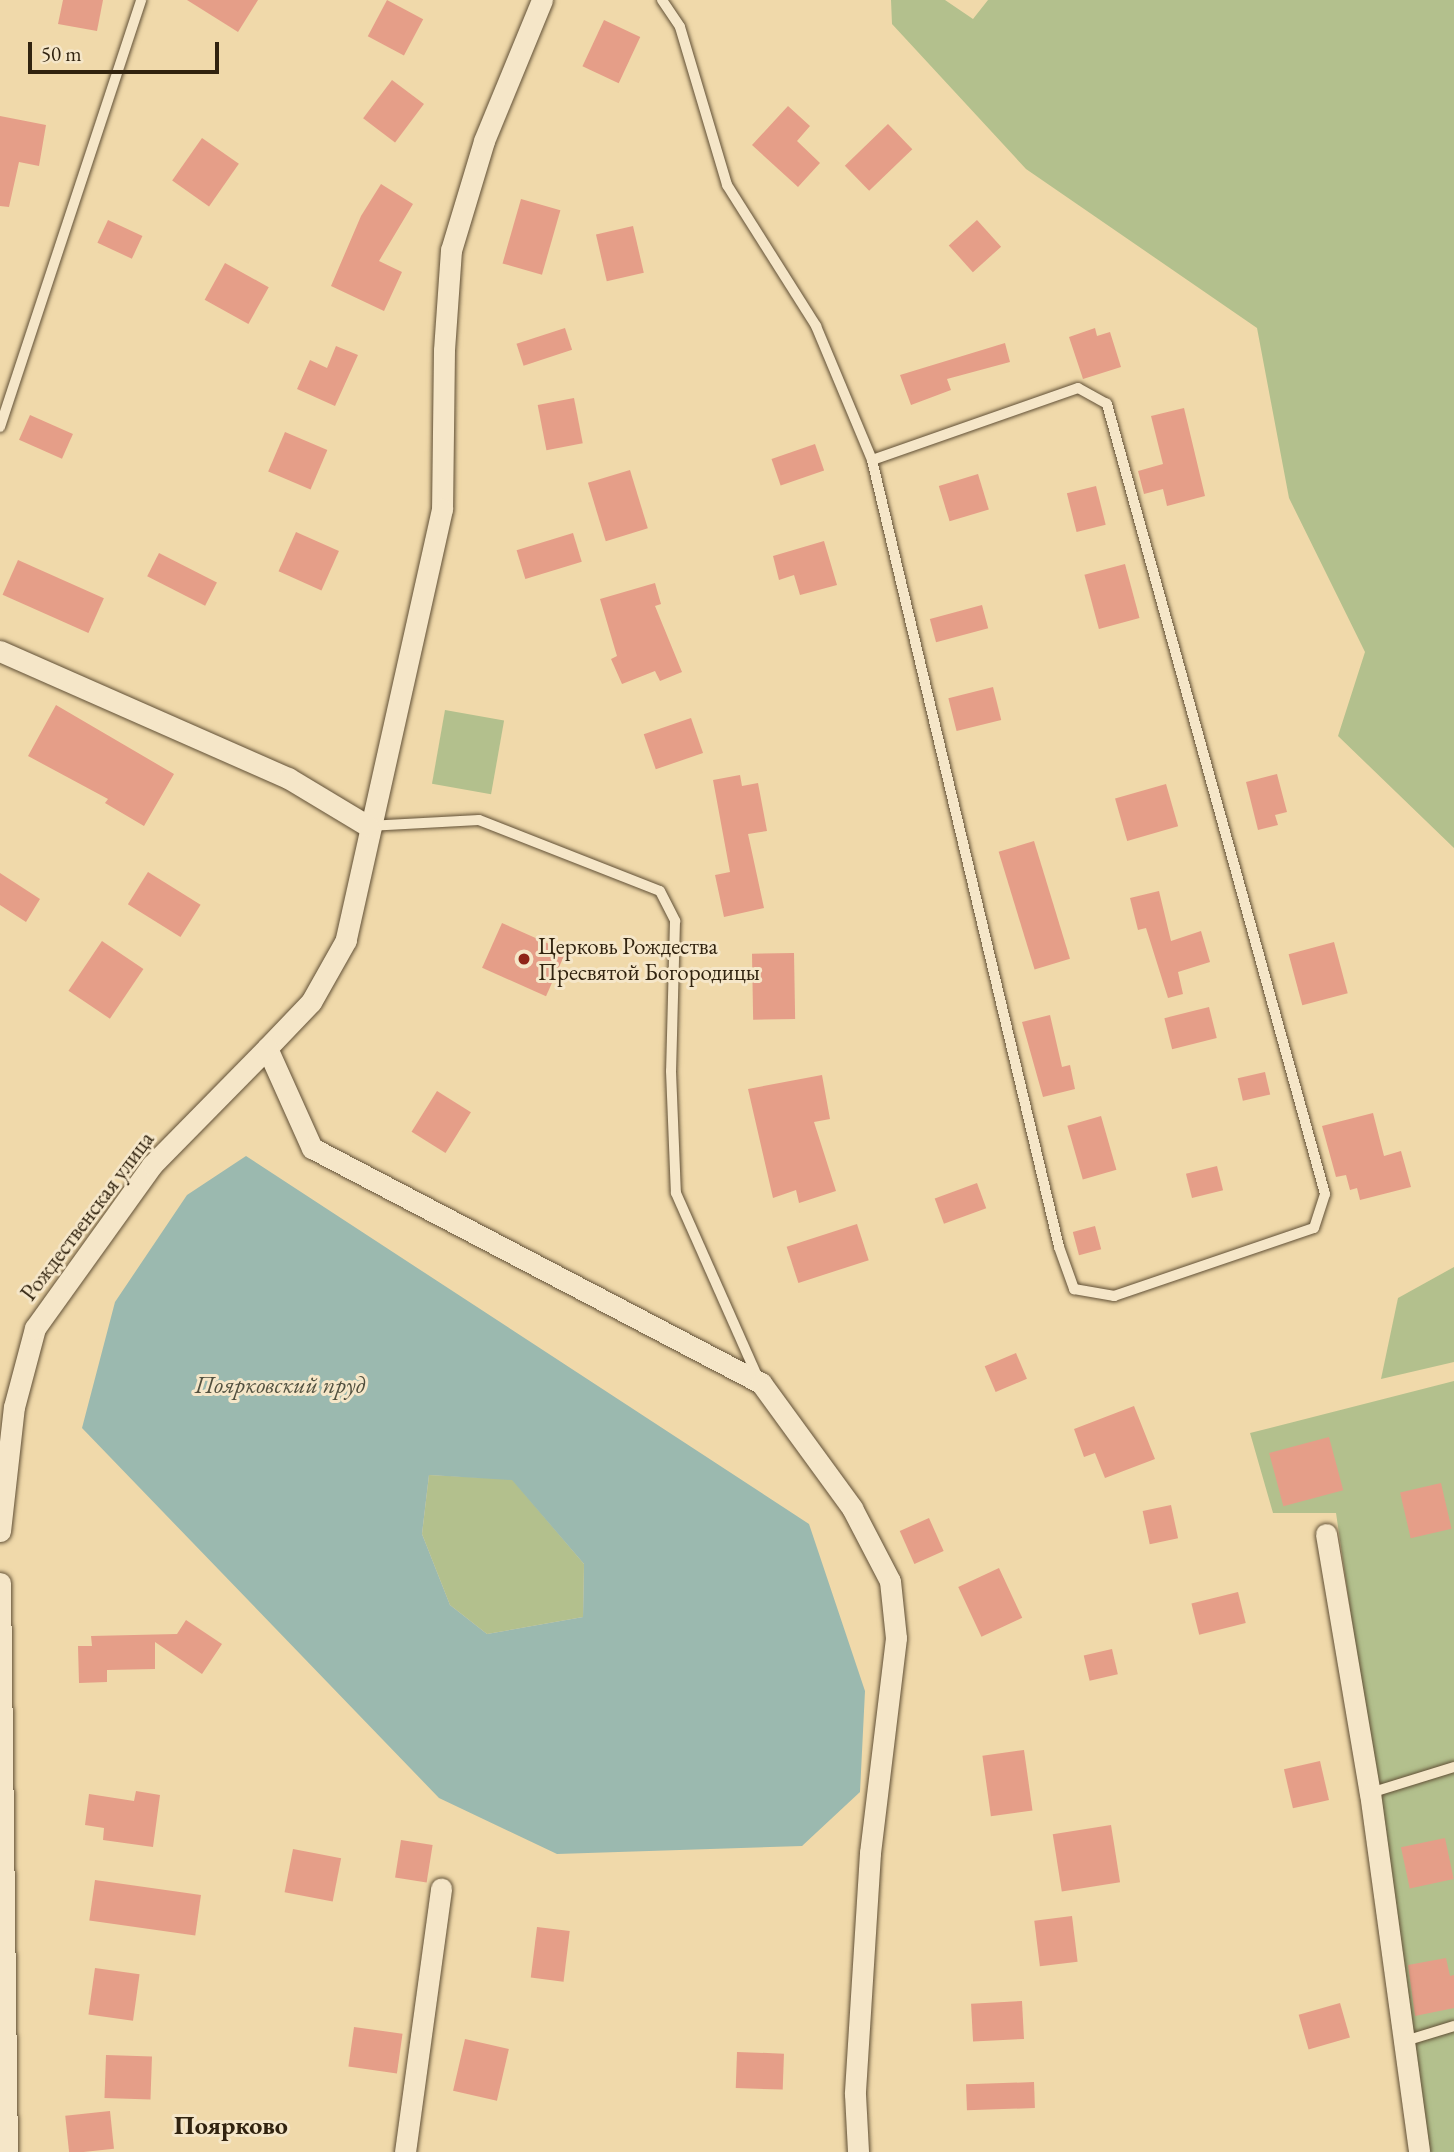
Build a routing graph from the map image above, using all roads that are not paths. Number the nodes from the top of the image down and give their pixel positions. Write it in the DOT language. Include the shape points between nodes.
graph roads {
  1 [pos="141,0"];
  2 [pos="541,0"];
  3 [pos="662,0"];
  4 [pos="0,427"];
  5 [pos="872,460"];
  6 [pos="0,651"];
  7 [pos="368,826"];
  8 [pos="267,1048"];
  9 [pos="761,1383"];
  10 [pos="0,1531"];
  11 [pos="1326,1534"];
  12 [pos="0,1583"];
  13 [pos="1454,1767"];
  14 [pos="1370,1793"];
  15 [pos="441,1888"];
  16 [pos="1454,2026"];
  17 [pos="1405,2040"];
  18 [pos="7,2152"];
  19 [pos="405,2152"];
  20 [pos="858,2152"];
  21 [pos="1419,2152"];
  1 -- 4 [label="lane"];
  2 -- 7 [label="street, Рождественская улица" via="484,141 451,250 444,350 442,509"];
  3 -- 5 [label="lane" via="680,27 727,185 816,327"];
  5 -- 5 [label="lane" via="1055,1233 1074,1289 1114,1296 1314,1228 1325,1194 1107,404 1078,388"];
  6 -- 7 [label="street" via="288,778"];
  7 -- 8 [label="street, Рождественская улица" via="346,940 311,1002"];
  7 -- 9 [label="lane" via="479,820 660,891 675,921 671,1071 676,1193"];
  8 -- 9 [label="street" via="312,1148"];
  8 -- 10 [label="street, Рождественская улица" via="152,1165 36,1328 14,1407"];
  9 -- 20 [label="street" via="852,1508 890,1581 896,1638 870,1853 855,2094"];
  11 -- 14 [label="street"];
  12 -- 18 [label="street"];
  13 -- 14 [label="lane"];
  14 -- 17 [label="street"];
  15 -- 19 [label="street"];
  16 -- 17 [label="lane"];
  17 -- 21 [label="street"];
}
